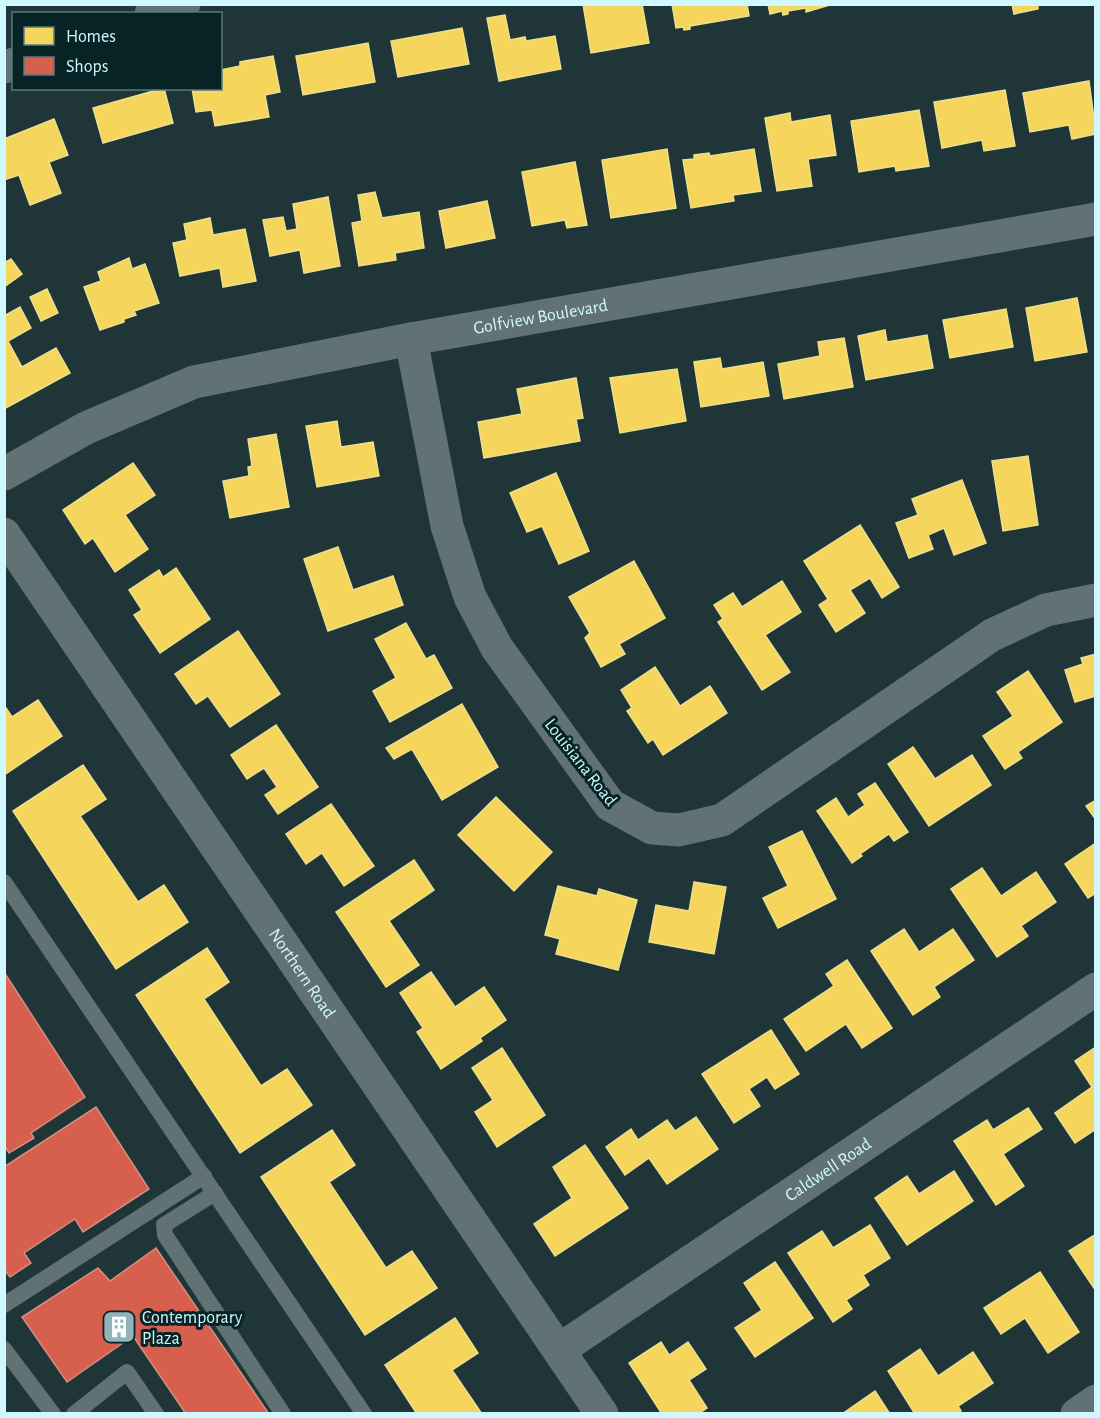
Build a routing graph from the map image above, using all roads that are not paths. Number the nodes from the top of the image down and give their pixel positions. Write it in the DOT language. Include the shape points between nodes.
graph roads {
  1 [pos="184,4"];
  2 [pos="158,12"];
  3 [pos="1095,219"];
  4 [pos="411,339"];
  5 [pos="4,474"];
  6 [pos="4,534"];
  7 [pos="1095,600"];
  8 [pos="4,882"];
  9 [pos="1095,989"];
  10 [pos="204,1176"];
  11 [pos="215,1193"];
  12 [pos="4,1305"];
  13 [pos="4,1349"];
  14 [pos="560,1350"];
  15 [pos="1095,1401"];
  16 [pos="53,1413"];
  17 [pos="74,1413"];
  18 [pos="156,1413"];
  19 [pos="283,1413"];
  20 [pos="364,1413"];
  21 [pos="602,1413"];
  22 [pos="1077,1413"];
  1 -- 2 [label="street"];
  3 -- 4 [label="street, Golfview Boulevard"];
  4 -- 5 [label="street, Golfview Boulevard" via="194,382 86,428"];
  4 -- 7 [label="street, Louisiana Road" via="447,526 470,597 497,648 610,806 652,828 679,830 722,820 992,635 1046,610"];
  6 -- 14 [label="street, Northern Road"];
  8 -- 10 [label="lane"];
  9 -- 14 [label="street, Caldwell Road"];
  10 -- 11 [label="lane"];
  10 -- 12 [label="lane"];
  11 -- 19 [label="lane" via="164,1224 165,1234"];
  11 -- 20 [label="lane"];
  13 -- 16 [label="lane"];
  14 -- 21 [label="street, Northern Road"];
  15 -- 22 [label="street"];
  17 -- 18 [label="lane" via="127,1372"];
}
